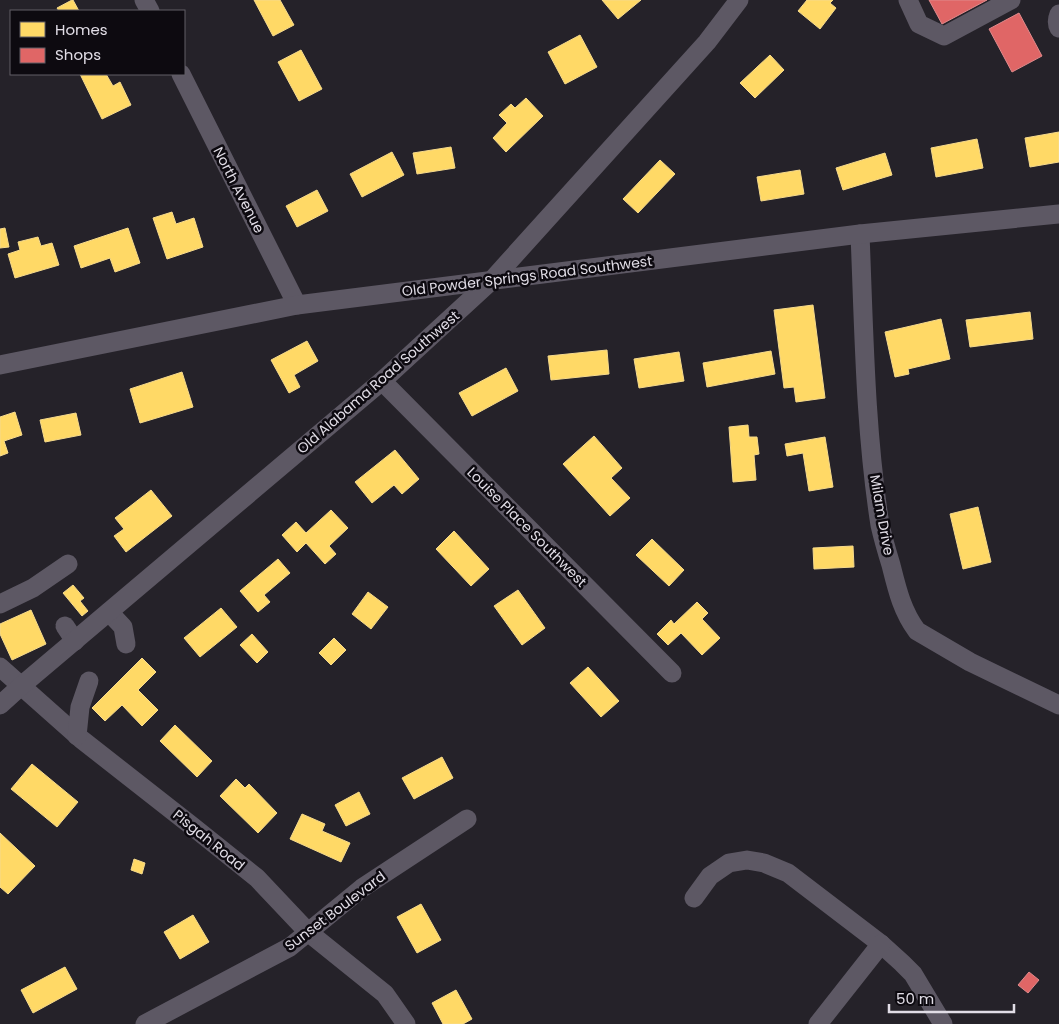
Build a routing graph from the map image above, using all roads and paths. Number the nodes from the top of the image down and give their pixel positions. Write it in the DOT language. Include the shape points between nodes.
graph roads {
  1 [pos="739,0"];
  2 [pos="908,0"];
  3 [pos="1011,0"];
  4 [pos="1059,14"];
  5 [pos="1059,28"];
  6 [pos="182,75"];
  7 [pos="1059,214"];
  8 [pos="860,234"];
  9 [pos="492,280"];
  10 [pos="297,305"];
  11 [pos="0,365"];
  12 [pos="382,381"];
  13 [pos="68,564"];
  14 [pos="0,604"];
  15 [pos="109,612"];
  16 [pos="126,644"];
  17 [pos="0,668"];
  18 [pos="672,673"];
  19 [pos="89,681"];
  20 [pos="21,686"];
  21 [pos="0,705"];
  22 [pos="1059,705"];
  23 [pos="77,736"];
  24 [pos="467,819"];
  25 [pos="694,898"];
  26 [pos="308,932"];
  27 [pos="881,944"];
  28 [pos="146,1024"];
  29 [pos="406,1024"];
  30 [pos="818,1024"];
  31 [pos="943,1024"];
  1 -- 9 [label="street, Old Alabama Road Southwest" via="706,42"];
  2 -- 3 [label="street" via="919,24 944,36"];
  4 -- 5 [label="street"];
  6 -- 10 [label="street, North Avenue"];
  7 -- 8 [label="street, Old Powder Springs Road Southwest"];
  8 -- 9 [label="street, Old Powder Springs Road Southwest"];
  8 -- 22 [label="street, Milam Drive" via="867,404 873,463 880,526 900,601 917,631 970,662"];
  9 -- 10 [label="street, Old Powder Springs Road Southwest"];
  9 -- 12 [label="street, Old Alabama Road Southwest"];
  10 -- 11 [label="street, Old Powder Springs Road Southwest"];
  12 -- 15 [label="street, Old Alabama Road Southwest"];
  12 -- 18 [label="street, Louise Place Southwest"];
  13 -- 14 [label="street" via="33,588"];
  15 -- 16 [label="street" via="123,627"];
  15 -- 20 [label="street, Old Alabama Road Southwest" via="70,633"];
  17 -- 20 [label="street, Pisgah Road"];
  19 -- 23 [label="street" via="80,707"];
  20 -- 21 [label="street, Old Alabama Road Southwest"];
  20 -- 23 [label="street, Pisgah Road"];
  23 -- 26 [label="street, Pisgah Road" via="257,878"];
  24 -- 26 [label="street, Sunset Boulevard" via="362,888"];
  25 -- 27 [label="street" via="710,876 729,863 746,860 764,863 788,873"];
  26 -- 28 [label="street, Sunset Boulevard" via="290,947"];
  26 -- 29 [label="street, Pisgah Road" via="385,994"];
  27 -- 30 [label="street"];
  27 -- 31 [label="street" via="913,974"];
}
